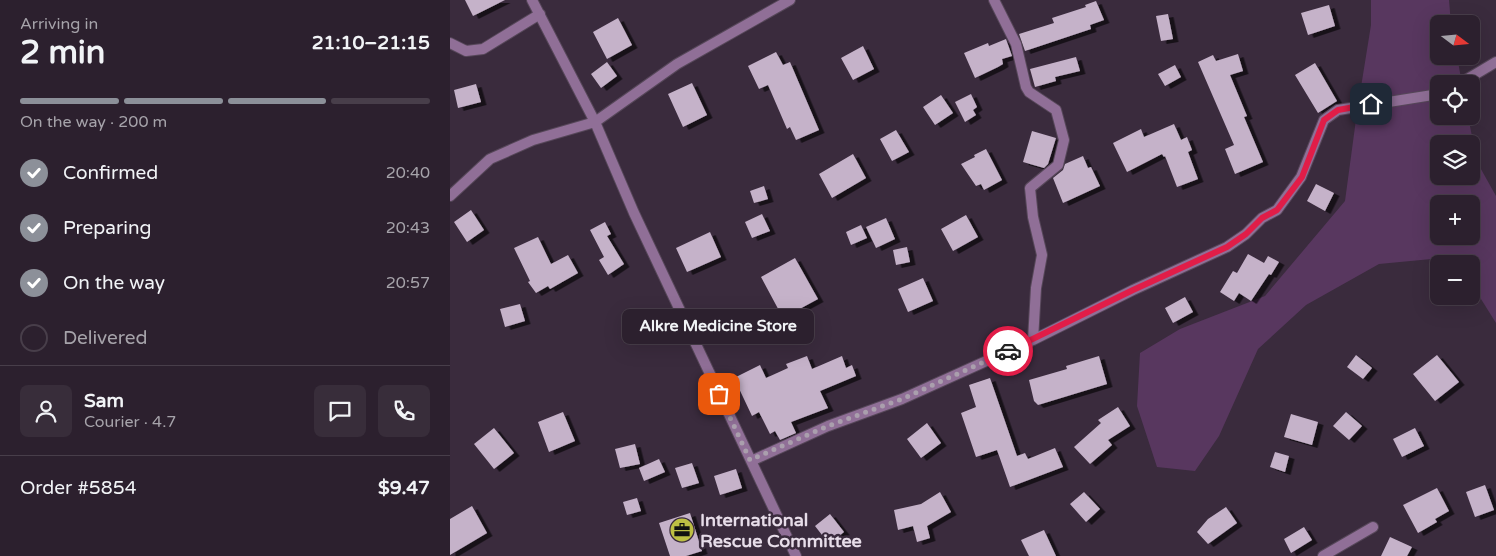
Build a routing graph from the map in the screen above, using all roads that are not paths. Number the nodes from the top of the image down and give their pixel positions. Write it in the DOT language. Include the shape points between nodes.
graph roads {
  1 [pos="532,0"];
  2 [pos="790,0"];
  3 [pos="994,0"];
  4 [pos="540,14"];
  5 [pos="450,43"];
  6 [pos="1496,62"];
  7 [pos="1474,75"];
  8 [pos="1430,95"];
  9 [pos="595,122"];
  10 [pos="450,196"];
  11 [pos="1033,340"];
  12 [pos="750,460"];
  13 [pos="1373,527"];
  14 [pos="796,556"];
  15 [pos="1323,556"];
  1 -- 4 [label="street"];
  2 -- 9 [label="street" via="677,64"];
  3 -- 11 [label="street" via="1016,44 1026,87 1056,110 1064,140 1058,165 1030,188 1042,255"];
  4 -- 5 [label="street" via="483,49 466,51"];
  4 -- 9 [label="street"];
  6 -- 7 [label="street"];
  8 -- 11 [label="street" via="1338,110 1324,120 1302,177 1277,210 1262,218 1246,234 1227,247"];
  9 -- 10 [label="street" via="533,140 490,159"];
  9 -- 12 [label="street" via="634,214"];
  11 -- 12 [label="street" via="902,399 828,426"];
  12 -- 14 [label="street"];
  13 -- 15 [label="street"];
}
